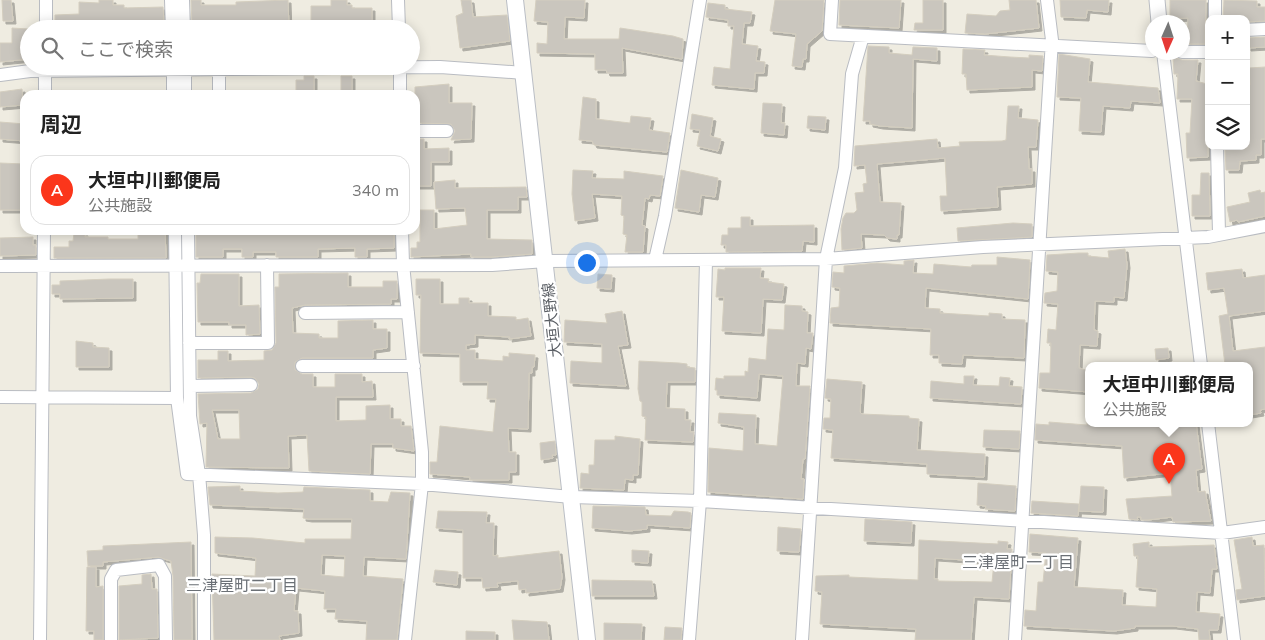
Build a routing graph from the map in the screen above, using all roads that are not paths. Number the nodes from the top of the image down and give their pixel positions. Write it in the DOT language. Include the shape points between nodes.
graph roads {
  1 [pos="46,0"];
  2 [pos="172,0"];
  3 [pos="183,0"];
  4 [pos="398,0"];
  5 [pos="515,0"];
  6 [pos="700,0"];
  7 [pos="832,0"];
  8 [pos="1047,0"];
  9 [pos="1157,0"];
  10 [pos="1215,0"];
  11 [pos="1158,15"];
  12 [pos="1215,15"];
  13 [pos="46,20"];
  14 [pos="172,20"];
  15 [pos="184,20"];
  16 [pos="399,20"];
  17 [pos="1265,29"];
  18 [pos="1250,30"];
  19 [pos="863,36"];
  20 [pos="1052,45"];
  21 [pos="1145,51"];
  22 [pos="1190,52"];
  23 [pos="1205,52"];
  24 [pos="1164,60"];
  25 [pos="420,66"];
  26 [pos="20,72"];
  27 [pos="524,73"];
  28 [pos="0,75"];
  29 [pos="45,75"];
  30 [pos="177,75"];
  31 [pos="181,75"];
  32 [pos="219,75"];
  33 [pos="400,75"];
  34 [pos="45,90"];
  35 [pos="174,90"];
  36 [pos="184,90"];
  37 [pos="219,90"];
  38 [pos="400,90"];
  39 [pos="420,131"];
  40 [pos="447,131"];
  41 [pos="1217,150"];
  42 [pos="1265,226"];
  43 [pos="1219,234"];
  44 [pos="44,235"];
  45 [pos="176,235"];
  46 [pos="187,235"];
  47 [pos="402,235"];
  48 [pos="1185,238"];
  49 [pos="1038,244"];
  50 [pos="826,259"];
  51 [pos="655,260"];
  52 [pos="546,261"];
  53 [pos="706,261"];
  54 [pos="403,264"];
  55 [pos="182,265"];
  56 [pos="267,265"];
  57 [pos="0,266"];
  58 [pos="44,266"];
  59 [pos="408,312"];
  60 [pos="305,313"];
  61 [pos="190,343"];
  62 [pos="1201,362"];
  63 [pos="302,366"];
  64 [pos="414,366"];
  65 [pos="251,385"];
  66 [pos="190,386"];
  67 [pos="0,397"];
  68 [pos="42,397"];
  69 [pos="177,398"];
  70 [pos="1209,427"];
  71 [pos="199,474"];
  72 [pos="422,484"];
  73 [pos="572,497"];
  74 [pos="700,501"];
  75 [pos="811,508"];
  76 [pos="1022,520"];
  77 [pos="1265,527"];
  78 [pos="1222,533"];
  79 [pos="40,640"];
  80 [pos="112,640"];
  81 [pos="166,640"];
  82 [pos="204,640"];
  83 [pos="405,640"];
  84 [pos="587,640"];
  85 [pos="689,640"];
  86 [pos="802,640"];
  87 [pos="1015,640"];
  88 [pos="1234,640"];
  1 -- 13 [label="street"];
  2 -- 14 [label="street"];
  3 -- 15 [label="street"];
  4 -- 16 [label="street"];
  5 -- 27 [label="main road, 大垣大野線"];
  6 -- 51 [label="street"];
  7 -- 19 [label="street" via="830,34"];
  8 -- 20 [label="street"];
  9 -- 11 [label="street"];
  10 -- 12 [label="street"];
  17 -- 18 [label="street"];
  19 -- 20 [label="street"];
  19 -- 50 [label="street" via="852,74 845,168"];
  20 -- 21 [label="street"];
  20 -- 49 [label="street"];
  22 -- 23 [label="street"];
  24 -- 48 [label="street"];
  25 -- 27 [label="street"];
  26 -- 28 [label="street"];
  27 -- 52 [label="main road, 大垣大野線"];
  29 -- 34 [label="street"];
  30 -- 35 [label="street"];
  31 -- 36 [label="street"];
  32 -- 37 [label="street"];
  33 -- 38 [label="street"];
  39 -- 40 [label="street"];
  41 -- 43 [label="street"];
  42 -- 43 [label="street"];
  43 -- 48 [label="street" via="1208,238"];
  44 -- 58 [label="street"];
  45 -- 55 [label="street"];
  46 -- 55 [label="street"];
  47 -- 54 [label="street"];
  48 -- 49 [label="street"];
  48 -- 62 [label="street"];
  49 -- 50 [label="street"];
  49 -- 76 [label="street"];
  50 -- 53 [label="street"];
  50 -- 75 [label="street"];
  51 -- 52 [label="street"];
  51 -- 53 [label="street"];
  52 -- 54 [label="street" via="492,265"];
  52 -- 73 [label="main road, 大垣大野線"];
  53 -- 74 [label="street"];
  54 -- 56 [label="street"];
  54 -- 59 [label="street"];
  55 -- 56 [label="street"];
  55 -- 58 [label="street"];
  55 -- 61 [label="street"];
  55 -- 69 [label="street"];
  56 -- 61 [label="street" via="268,343"];
  57 -- 58 [label="street"];
  58 -- 68 [label="street"];
  59 -- 60 [label="street"];
  59 -- 64 [label="street"];
  61 -- 66 [label="street"];
  63 -- 64 [label="street"];
  64 -- 72 [label="street"];
  65 -- 66 [label="street"];
  66 -- 71 [label="street" via="190,416"];
  67 -- 68 [label="street"];
  68 -- 69 [label="street"];
  68 -- 79 [label="street"];
  69 -- 71 [label="street" via="186,474"];
  70 -- 78 [label="street"];
  71 -- 72 [label="street"];
  71 -- 82 [label="street" via="204,535"];
  72 -- 73 [label="street"];
  72 -- 83 [label="street"];
  73 -- 74 [label="street"];
  73 -- 84 [label="main road, 大垣大野線"];
  74 -- 75 [label="street"];
  74 -- 85 [label="street"];
  75 -- 76 [label="street"];
  75 -- 86 [label="street"];
  76 -- 78 [label="street"];
  76 -- 87 [label="street"];
  77 -- 78 [label="street"];
  78 -- 88 [label="street"];
  80 -- 81 [label="street" via="112,580 116,570 159,565 165,576"];
}
